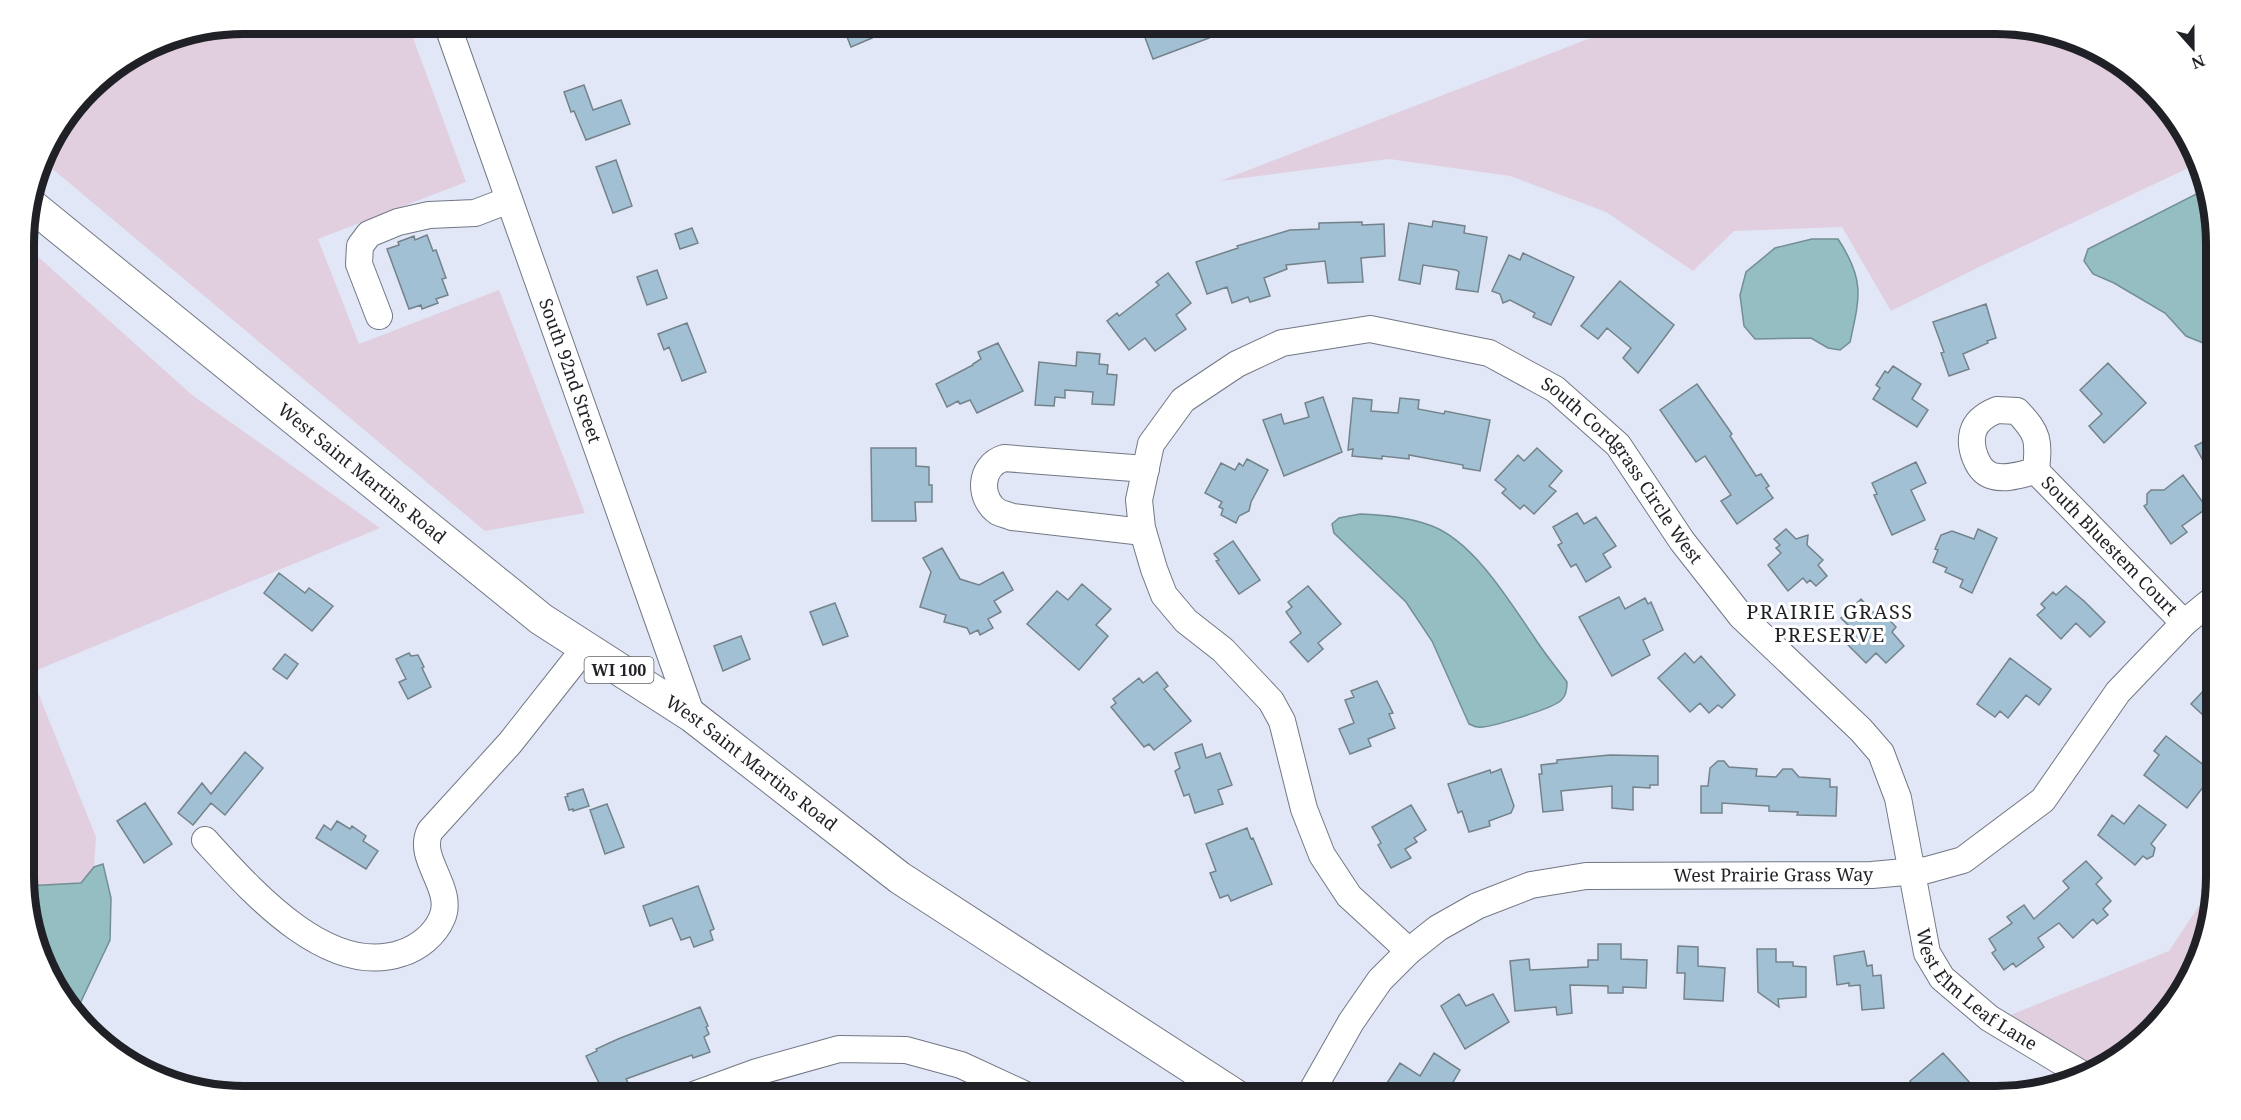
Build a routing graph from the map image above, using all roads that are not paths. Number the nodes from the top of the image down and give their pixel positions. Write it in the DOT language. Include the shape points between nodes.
graph roads {
  1 [pos="451,35"];
  2 [pos="509,200"];
  3 [pos="37,211"];
  4 [pos="379,316"];
  5 [pos="1146,469"];
  6 [pos="2036,471"];
  7 [pos="1143,531"];
  8 [pos="2206,605"];
  9 [pos="2184,623"];
  10 [pos="585,648"];
  11 [pos="692,716"];
  12 [pos="205,840"];
  13 [pos="1912,871"];
  14 [pos="1409,951"];
  15 [pos="2075,1070"];
  16 [pos="1220,1085"];
  17 [pos="1315,1085"];
  18 [pos="719,1086"];
  19 [pos="1005,1086"];
  1 -- 2 [label="street, South 92nd Street"];
  2 -- 4 [label="street" via="475,213 429,215 398,222 369,234 360,246 358,264"];
  2 -- 11 [label="street, South 92nd Street"];
  3 -- 10 [label="main road, West Saint Martins Road / WI 100" via="540,619"];
  5 -- 7 [label="street" via="1139,500"];
  5 -- 7 [label="street" via="1004,458 989,467 984,483 991,504 1012,517"];
  5 -- 13 [label="street, South Cordgrass Circle West" via="1152,444 1183,400 1237,364 1281,343 1370,328 1489,353 1556,389 1618,445 1682,541 1741,616 1881,753 1898,798"];
  6 -- 9 [label="street, South Bluestem Court"];
  7 -- 14 [label="street" via="1164,595 1186,621 1222,650 1277,711 1304,809 1322,855 1349,896"];
  8 -- 9 [label="street, West Prairie Grass Way"];
  9 -- 13 [label="street, West Prairie Grass Way" via="2118,692 2043,800 1963,860"];
  10 -- 11 [label="main road, West Saint Martins Road / WI 100"];
  10 -- 12 [label="street" via="510,743 430,831 426,838 445,909 429,936 405,952 368,957 336,949 299,930 254,893"];
  11 -- 16 [label="main road, West Saint Martins Road / WI 100" via="900,878"];
  13 -- 14 [label="street, West Prairie Grass Way" via="1872,875 1586,876 1531,885 1477,906 1438,928"];
  13 -- 15 [label="street, West Elm Leaf Lane" via="1927,953 1942,978 1989,1018"];
  14 -- 17 [label="street, West Prairie Grass Way" via="1380,980"];
  18 -- 19 [label="street" via="839,1049 906,1050 961,1065"];
}
